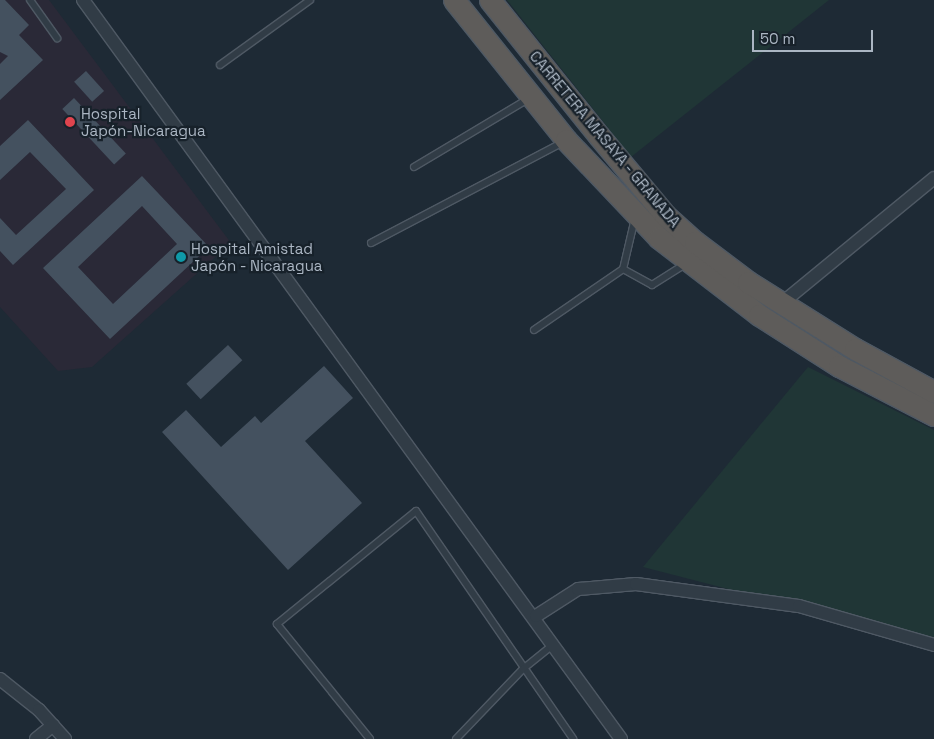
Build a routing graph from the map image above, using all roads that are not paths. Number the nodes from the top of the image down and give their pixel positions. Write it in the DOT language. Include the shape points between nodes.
graph roads {
  1 [pos="30,0"];
  2 [pos="83,0"];
  3 [pos="310,0"];
  4 [pos="454,0"];
  5 [pos="490,0"];
  6 [pos="57,38"];
  7 [pos="220,65"];
  8 [pos="532,98"];
  9 [pos="566,140"];
  10 [pos="414,167"];
  11 [pos="934,178"];
  12 [pos="636,215"];
  13 [pos="371,243"];
  14 [pos="688,262"];
  15 [pos="623,269"];
  16 [pos="782,303"];
  17 [pos="534,330"];
  18 [pos="934,392"];
  19 [pos="934,415"];
  20 [pos="536,616"];
  21 [pos="554,644"];
  22 [pos="934,645"];
  23 [pos="523,670"];
  24 [pos="0,679"];
  25 [pos="53,725"];
  26 [pos="36,739"];
  27 [pos="65,739"];
  28 [pos="370,739"];
  29 [pos="456,739"];
  30 [pos="573,739"];
  31 [pos="621,739"];
  1 -- 6 [label="lane"];
  2 -- 20 [label="street"];
  3 -- 7 [label="lane"];
  4 -- 8 [label="highway, CARRETERA MASAYA - GRANADA"];
  5 -- 16 [label="highway, CARRETERA MASAYA - GRANADA" via="665,215 695,242"];
  8 -- 9 [label="highway, CARRETERA MASAYA - GRANADA"];
  8 -- 10 [label="lane"];
  9 -- 12 [label="highway, CARRETERA MASAYA - GRANADA"];
  9 -- 13 [label="lane"];
  11 -- 16 [label="street"];
  12 -- 14 [label="highway, CARRETERA MASAYA - GRANADA"];
  12 -- 15 [label="lane"];
  14 -- 15 [label="lane" via="652,285"];
  14 -- 19 [label="highway, CARRETERA MASAYA - GRANADA" via="759,315 839,366"];
  15 -- 17 [label="lane"];
  16 -- 18 [label="highway, CARRETERA MASAYA - GRANADA" via="854,349"];
  20 -- 21 [label="street"];
  20 -- 22 [label="street" via="578,589 636,584 799,606"];
  21 -- 23 [label="lane"];
  21 -- 31 [label="street"];
  23 -- 28 [label="lane" via="416,510 277,624"];
  23 -- 29 [label="lane"];
  23 -- 30 [label="lane"];
  24 -- 25 [label="street"];
  25 -- 26 [label="street"];
  25 -- 27 [label="street"];
}
